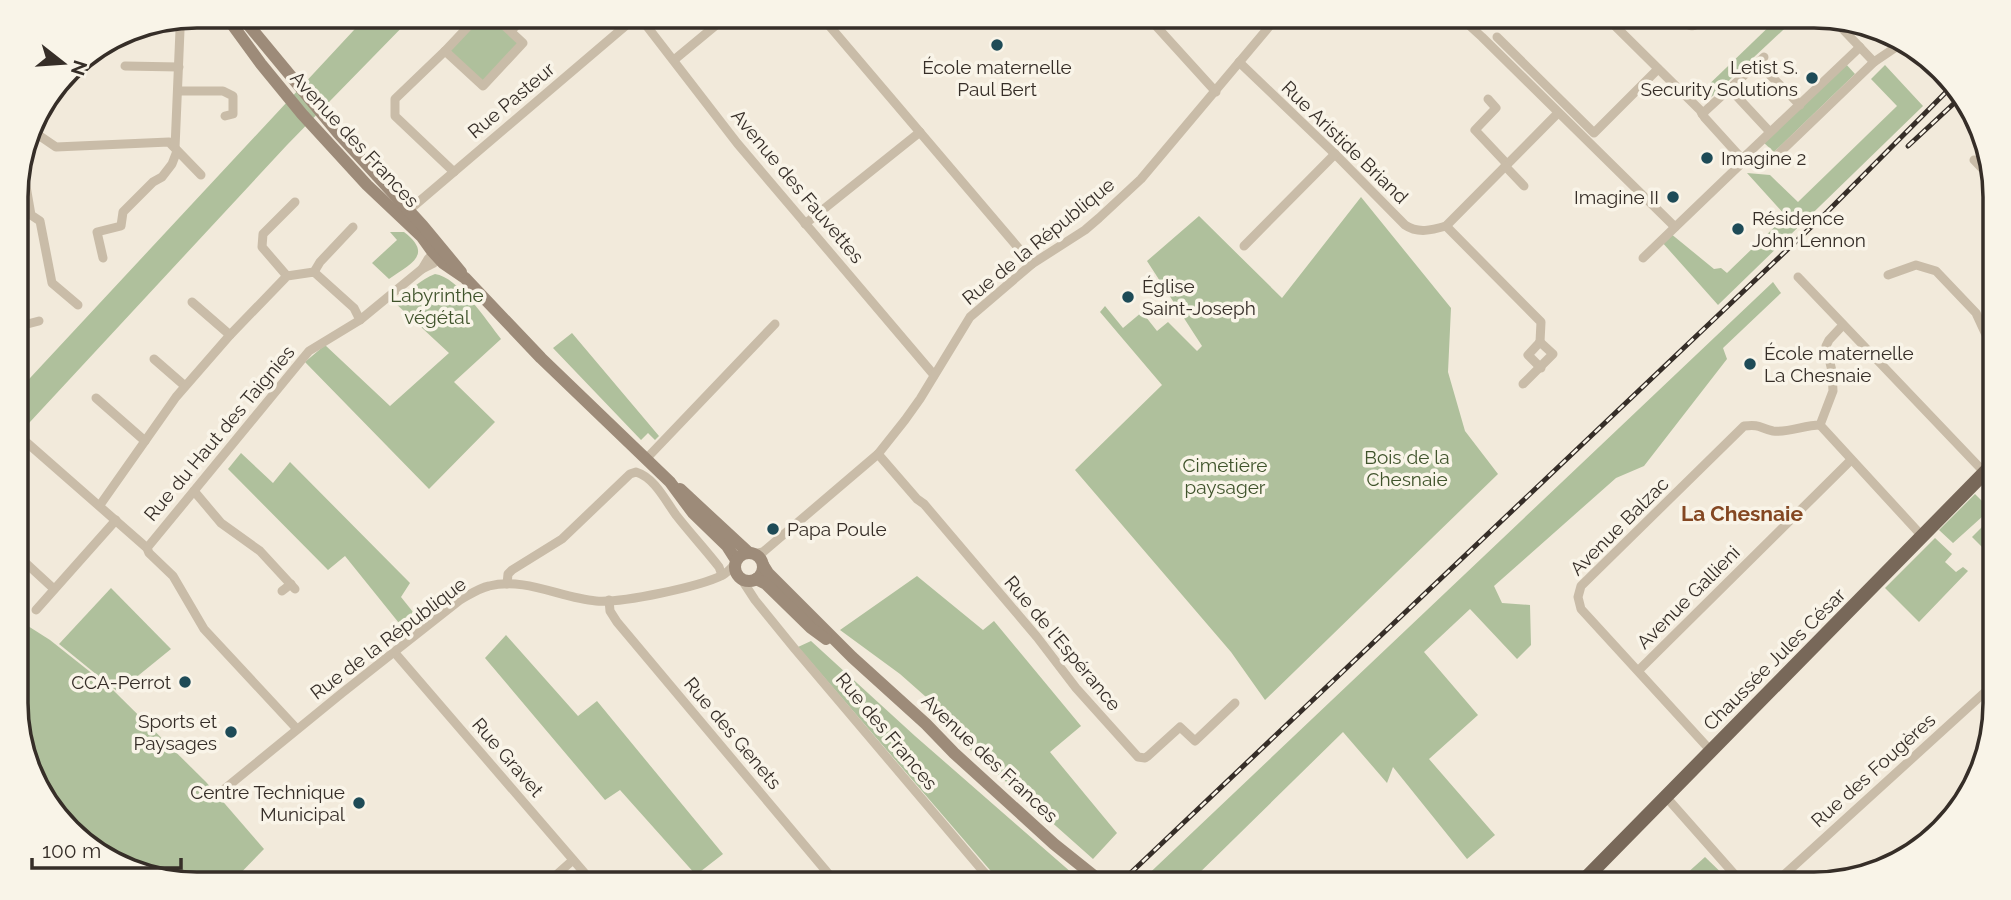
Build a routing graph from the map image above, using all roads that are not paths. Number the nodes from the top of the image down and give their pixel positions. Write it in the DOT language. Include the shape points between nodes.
graph roads {
  1 [pos="235,28"];
  2 [pos="251,28"];
  3 [pos="467,28"];
  4 [pos="507,28"];
  5 [pos="513,28"];
  6 [pos="624,28"];
  7 [pos="648,28"];
  8 [pos="713,28"];
  9 [pos="831,28"];
  10 [pos="1158,28"];
  11 [pos="1269,28"];
  12 [pos="1472,28"];
  13 [pos="1617,28"];
  14 [pos="180,30"];
  15 [pos="1844,30"];
  16 [pos="510,31"];
  17 [pos="1497,37"];
  18 [pos="1860,47"];
  19 [pos="1894,48"];
  20 [pos="445,51"];
  21 [pos="674,60"];
  22 [pos="1239,62"];
  23 [pos="1874,62"];
  24 [pos="125,66"];
  25 [pos="179,67"];
  26 [pos="1658,69"];
  27 [pos="1730,89"];
  28 [pos="179,91"];
  29 [pos="1216,92"];
  30 [pos="1488,99"];
  31 [pos="1800,105"];
  32 [pos="1558,113"];
  33 [pos="1702,114"];
  34 [pos="225,116"];
  35 [pos="920,132"];
  36 [pos="1770,132"];
  37 [pos="40,136"];
  38 [pos="176,150"];
  39 [pos="1335,154"];
  40 [pos="1743,160"];
  41 [pos="1974,160"];
  42 [pos="1506,165"];
  43 [pos="1980,166"];
  44 [pos="454,172"];
  45 [pos="201,175"];
  46 [pos="1524,186"];
  47 [pos="28,198"];
  48 [pos="295,202"];
  49 [pos="407,216"];
  50 [pos="805,224"];
  51 [pos="1446,226"];
  52 [pos="353,227"];
  53 [pos="1675,228"];
  54 [pos="1244,246"];
  55 [pos="440,253"];
  56 [pos="103,258"];
  57 [pos="1643,258"];
  58 [pos="1032,264"];
  59 [pos="314,272"];
  60 [pos="1888,275"];
  61 [pos="287,276"];
  62 [pos="1798,277"];
  63 [pos="192,302"];
  64 [pos="78,305"];
  65 [pos="360,320"];
  66 [pos="39,321"];
  67 [pos="28,324"];
  68 [pos="775,324"];
  69 [pos="1843,325"];
  70 [pos="1983,328"];
  71 [pos="230,335"];
  72 [pos="1541,342"];
  73 [pos="154,359"];
  74 [pos="1541,368"];
  75 [pos="934,375"];
  76 [pos="1524,384"];
  77 [pos="185,386"];
  78 [pos="96,398"];
  79 [pos="1820,425"];
  80 [pos="145,441"];
  81 [pos="28,443"];
  82 [pos="878,454"];
  83 [pos="646,459"];
  84 [pos="1851,460"];
  85 [pos="1983,461"];
  86 [pos="1983,473"];
  87 [pos="670,482"];
  88 [pos="194,491"];
  89 [pos="100,505"];
  90 [pos="116,520"];
  91 [pos="1922,536"];
  92 [pos="147,548"];
  93 [pos="758,557"];
  94 [pos="28,565"];
  95 [pos="744,573"];
  96 [pos="723,575"];
  97 [pos="507,584"];
  98 [pos="54,589"];
  99 [pos="282,591"];
  100 [pos="609,600"];
  101 [pos="36,610"];
  102 [pos="395,653"];
  103 [pos="852,657"];
  104 [pos="1639,670"];
  105 [pos="1983,694"];
  106 [pos="1235,704"];
  107 [pos="297,729"];
  108 [pos="1711,751"];
  109 [pos="222,791"];
  110 [pos="1667,798"];
  111 [pos="573,860"];
  112 [pos="560,872"];
  113 [pos="584,872"];
  114 [pos="827,872"];
  115 [pos="984,872"];
  116 [pos="1089,872"];
  117 [pos="1592,872"];
  118 [pos="1732,872"];
  119 [pos="1787,872"];
  1 -- 49 [label="main road, Avenue des Frances" via="302,114 362,179"];
  2 -- 49 [label="main road, Avenue des Frances"];
  3 -- 20 [label="street"];
  4 -- 16 [label="street"];
  5 -- 16 [label="street"];
  6 -- 44 [label="street, Rue Pasteur"];
  7 -- 21 [label="street, Avenue des Fauvettes"];
  8 -- 21 [label="street"];
  9 -- 35 [label="street"];
  10 -- 29 [label="street"];
  11 -- 22 [label="street, Rue de la République"];
  12 -- 32 [label="street"];
  13 -- 26 [label="street"];
  14 -- 25 [label="street"];
  15 -- 18 [label="street"];
  16 -- 20 [label="street" via="523,43 483,86"];
  17 -- 26 [label="street" via="1594,133"];
  18 -- 23 [label="street"];
  18 -- 31 [label="street"];
  19 -- 23 [label="street"];
  20 -- 44 [label="street" via="395,99 395,116"];
  21 -- 50 [label="street, Avenue des Fauvettes"];
  22 -- 29 [label="street, Rue de la République"];
  22 -- 39 [label="street, Rue Aristide Briand"];
  23 -- 40 [label="street" via="1770,162 1756,165"];
  24 -- 25 [label="street"];
  25 -- 28 [label="street"];
  26 -- 33 [label="street"];
  27 -- 31 [label="street" via="1761,60"];
  27 -- 33 [label="street"];
  27 -- 36 [label="street"];
  28 -- 34 [label="street" via="223,91 233,96 233,114"];
  28 -- 38 [label="street"];
  29 -- 58 [label="street, Rue de la République" via="1121,198 1085,230"];
  30 -- 42 [label="street" via="1496,108 1475,130"];
  31 -- 36 [label="street"];
  32 -- 42 [label="street"];
  32 -- 53 [label="street"];
  33 -- 40 [label="street"];
  35 -- 50 [label="street"];
  35 -- 58 [label="street"];
  36 -- 40 [label="street"];
  37 -- 38 [label="street" via="56,147 169,142"];
  38 -- 45 [label="street"];
  38 -- 56 [label="street" via="162,177 123,212 121,226 97,232"];
  39 -- 51 [label="street, Rue Aristide Briand" via="1408,228"];
  39 -- 54 [label="street"];
  40 -- 53 [label="street"];
  41 -- 43 [label="street"];
  42 -- 46 [label="street"];
  42 -- 51 [label="street"];
  44 -- 49 [label="street, Rue Pasteur"];
  47 -- 64 [label="street" via="31,215 40,221 52,283"];
  48 -- 61 [label="street" via="263,234 262,247"];
  49 -- 55 [label="main road, Avenue des Frances"];
  50 -- 75 [label="street, Avenue des Fauvettes"];
  51 -- 72 [label="street" via="1541,322"];
  52 -- 59 [label="street"];
  53 -- 57 [label="street"];
  55 -- 65 [label="street, Rue du Haut des Taignies"];
  55 -- 83 [label="main road, Avenue des Frances"];
  58 -- 75 [label="street, Rue de la République" via="970,317"];
  59 -- 61 [label="street"];
  59 -- 65 [label="street" via="354,308"];
  60 -- 70 [label="street" via="1916,265 1936,271 1976,313"];
  61 -- 71 [label="street"];
  62 -- 69 [label="street"];
  63 -- 71 [label="street"];
  65 -- 88 [label="street, Rue du Haut des Taignies" via="309,351"];
  66 -- 67 [label="street"];
  68 -- 83 [label="street"];
  69 -- 79 [label="street" via="1826,346 1833,391"];
  69 -- 85 [label="street"];
  71 -- 77 [label="street"];
  72 -- 74 [label="street" via="1553,354"];
  72 -- 74 [label="street" via="1528,355"];
  73 -- 77 [label="street"];
  74 -- 76 [label="street"];
  75 -- 82 [label="street, Rue de la République"];
  77 -- 80 [label="street"];
  78 -- 80 [label="street"];
  79 -- 84 [label="street"];
  79 -- 104 [label="street, Avenue Balzac" via="1773,431 1756,424 1744,426 1581,586 1581,609"];
  80 -- 89 [label="street"];
  81 -- 89 [label="street"];
  82 -- 93 [label="street, Rue de la République"];
  82 -- 106 [label="street, Rue de l'Espérance" via="1138,757 1149,756 1180,727 1195,741"];
  83 -- 87 [label="main road, Avenue des Frances"];
  84 -- 91 [label="street"];
  84 -- 104 [label="street, Avenue Gallieni"];
  86 -- 91 [label="main road, Chaussée Jules César"];
  87 -- 93 [label="main road, Avenue des Frances"];
  87 -- 95 [label="main road, Avenue des Frances" via="693,513 727,545"];
  88 -- 92 [label="street, Rue du Haut des Taignies"];
  88 -- 99 [label="street" via="221,523 260,551 293,587"];
  89 -- 90 [label="street"];
  90 -- 92 [label="street"];
  90 -- 98 [label="street"];
  91 -- 108 [label="main road, Chaussée Jules César"];
  92 -- 107 [label="street" via="173,576 204,629"];
  93 -- 95 [label="main road" via="742,555"];
  93 -- 95 [label="main road" via="761,575"];
  93 -- 103 [label="main road, Avenue des Frances" via="768,573"];
  94 -- 98 [label="street"];
  95 -- 96 [label="street, Rue de la République"];
  95 -- 103 [label="main road, Avenue des Frances" via="766,584 811,628"];
  95 -- 115 [label="street, Rue des Frances" via="755,600"];
  96 -- 97 [label="street" via="661,492 635,471 562,540 508,574"];
  96 -- 100 [label="street, Rue de la République" via="670,591"];
  97 -- 100 [label="street, Rue de la République"];
  97 -- 102 [label="street, Rue de la République" via="490,586 460,600"];
  98 -- 101 [label="street"];
  100 -- 114 [label="street, Rue des Genets" via="617,622"];
  102 -- 107 [label="street, Rue de la République"];
  102 -- 111 [label="street, Rue Gravet"];
  103 -- 116 [label="main road, Avenue des Frances"];
  104 -- 108 [label="street, Avenue Balzac"];
  105 -- 119 [label="street, Rue des Fougères"];
  107 -- 109 [label="street, Rue de la République"];
  108 -- 110 [label="main road, Chaussée Jules César"];
  110 -- 117 [label="main road, Chaussée Jules César"];
  110 -- 118 [label="street"];
  111 -- 112 [label="street"];
  111 -- 113 [label="street, Rue Gravet"];
}
